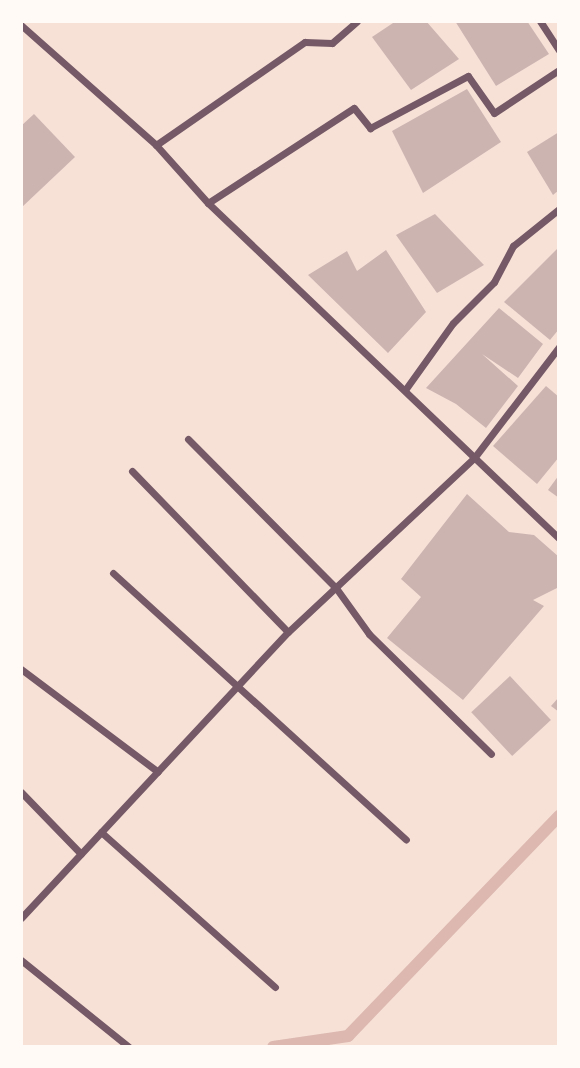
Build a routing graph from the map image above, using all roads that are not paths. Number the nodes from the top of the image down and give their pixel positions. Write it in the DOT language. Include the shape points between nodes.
graph roads {
  1 [pos="357,21"];
  2 [pos="540,21"];
  3 [pos="21,25"];
  4 [pos="559,50"];
  5 [pos="559,70"];
  6 [pos="156,145"];
  7 [pos="208,203"];
  8 [pos="559,209"];
  9 [pos="559,347"];
  10 [pos="405,390"];
  11 [pos="188,439"];
  12 [pos="474,458"];
  13 [pos="132,471"];
  14 [pos="559,538"];
  15 [pos="113,573"];
  16 [pos="336,588"];
  17 [pos="288,632"];
  18 [pos="21,669"];
  19 [pos="237,686"];
  20 [pos="491,754"];
  21 [pos="158,772"];
  22 [pos="21,792"];
  23 [pos="101,832"];
  24 [pos="406,840"];
  25 [pos="81,854"];
  26 [pos="21,918"];
  27 [pos="21,960"];
  28 [pos="275,987"];
  29 [pos="129,1047"];
  1 -- 6 [label="street" via="331,43 305,42"];
  2 -- 4 [label="street"];
  3 -- 6 [label="street"];
  5 -- 7 [label="street" via="494,113 468,76 370,128 354,108"];
  6 -- 7 [label="street"];
  7 -- 10 [label="street"];
  8 -- 10 [label="street" via="513,246 494,282 453,323"];
  9 -- 12 [label="street"];
  10 -- 12 [label="street"];
  11 -- 16 [label="street"];
  12 -- 14 [label="street"];
  12 -- 16 [label="street"];
  13 -- 17 [label="street"];
  15 -- 19 [label="street"];
  16 -- 17 [label="street"];
  16 -- 20 [label="street" via="369,634"];
  17 -- 19 [label="street"];
  18 -- 21 [label="street"];
  19 -- 21 [label="street"];
  19 -- 24 [label="street"];
  21 -- 23 [label="street"];
  22 -- 25 [label="street"];
  23 -- 25 [label="street"];
  23 -- 28 [label="street"];
  25 -- 26 [label="street"];
  27 -- 29 [label="street"];
}
